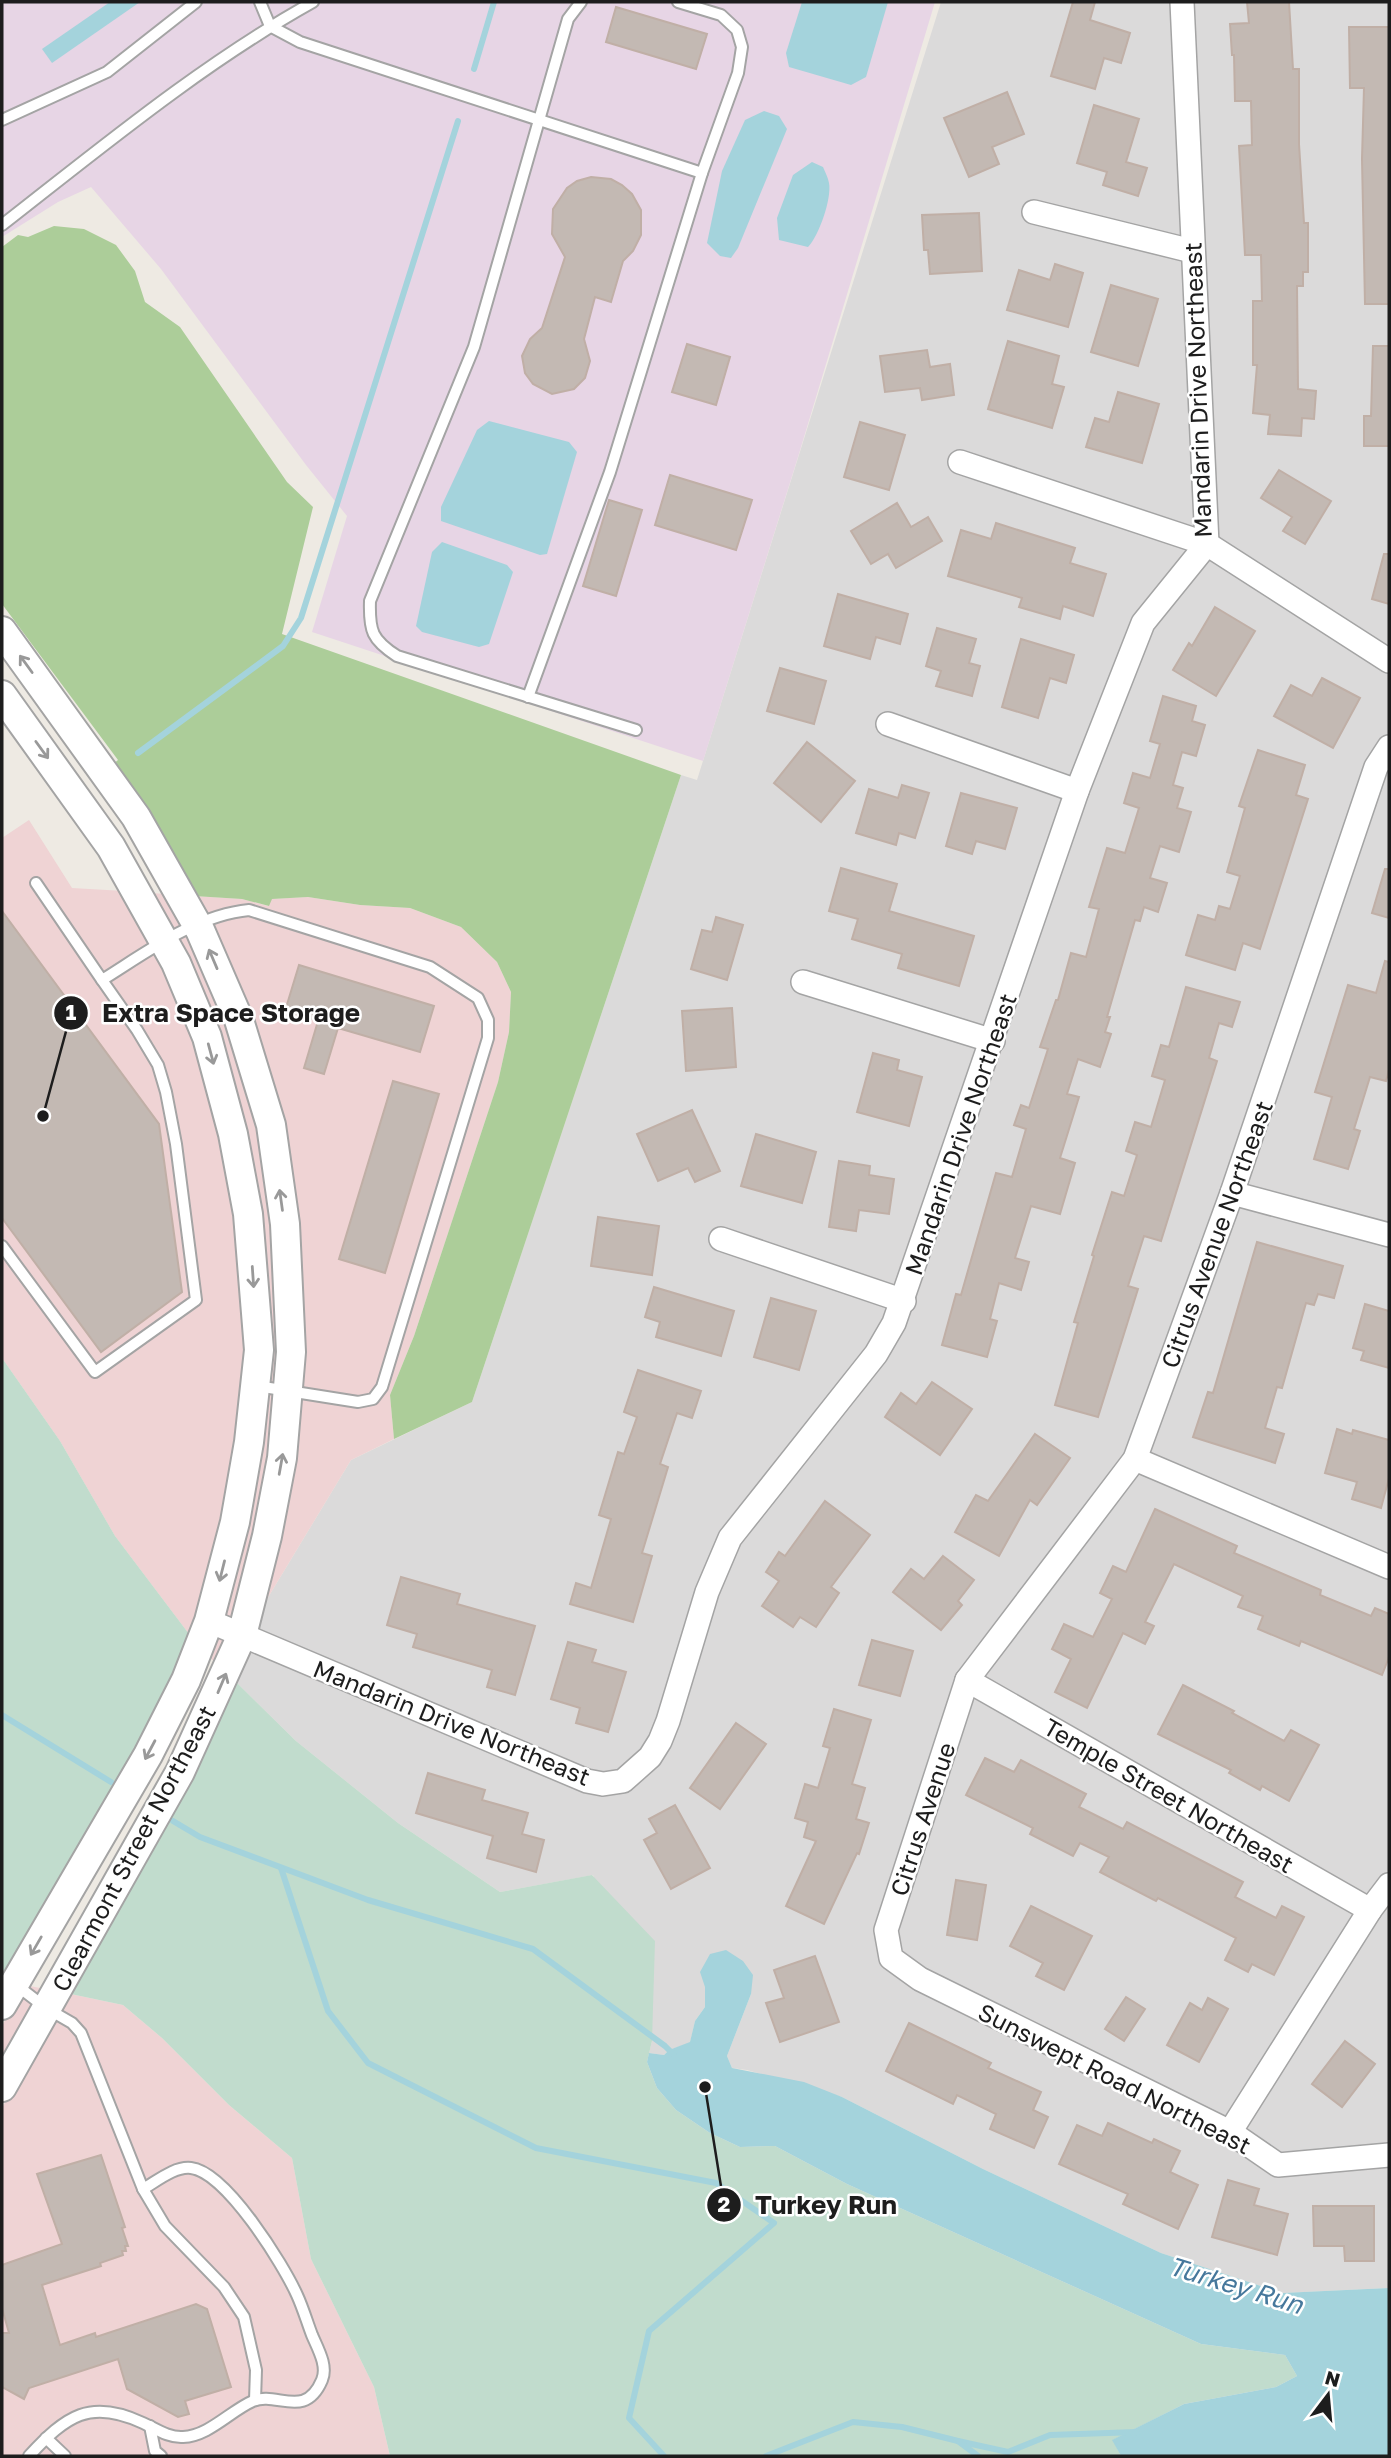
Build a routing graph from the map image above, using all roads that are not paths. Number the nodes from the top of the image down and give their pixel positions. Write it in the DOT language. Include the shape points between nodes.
graph roads {
  1 [pos="196,2"];
  2 [pos="260,2"];
  3 [pos="313,2"];
  4 [pos="580,2"];
  5 [pos="677,2"];
  6 [pos="1182,2"];
  7 [pos="270,26"];
  8 [pos="2,120"];
  9 [pos="538,121"];
  10 [pos="702,173"];
  11 [pos="1034,212"];
  12 [pos="2,225"];
  13 [pos="1192,251"];
  14 [pos="960,462"];
  15 [pos="1207,544"];
  16 [pos="2,631"];
  17 [pos="1389,661"];
  18 [pos="2,695"];
  19 [pos="528,697"];
  20 [pos="888,724"];
  21 [pos="636,730"];
  22 [pos="1389,747"];
  23 [pos="1077,791"];
  24 [pos="36,883"];
  25 [pos="198,925"];
  26 [pos="164,942"];
  27 [pos="102,980"];
  28 [pos="803,982"];
  29 [pos="993,1041"];
  30 [pos="1233,1193"];
  31 [pos="1389,1235"];
  32 [pos="721,1239"];
  33 [pos="2,1246"];
  34 [pos="904,1301"];
  35 [pos="255,1386"];
  36 [pos="288,1391"];
  37 [pos="1135,1459"];
  38 [pos="1389,1567"];
  39 [pos="209,1621"];
  40 [pos="242,1635"];
  41 [pos="967,1680"];
  42 [pos="1389,1885"];
  43 [pos="1370,1910"];
  44 [pos="891,1958"];
  45 [pos="8,1994"];
  46 [pos="47,2008"];
  47 [pos="2,2087"];
  48 [pos="1230,2132"];
  49 [pos="1389,2155"];
  50 [pos="143,2189"];
  51 [pos="255,2400"];
  52 [pos="150,2426"];
  53 [pos="46,2438"];
  54 [pos="29,2456"];
  55 [pos="65,2456"];
  56 [pos="161,2456"];
  1 -- 8 [label="lane" via="107,72"];
  2 -- 7 [label="lane"];
  3 -- 7 [label="lane"];
  4 -- 9 [label="lane" via="568,19"];
  5 -- 10 [label="lane" via="721,15 737,30 742,47 738,73"];
  6 -- 13 [label="street, Mandarin Drive Northeast"];
  7 -- 9 [label="lane" via="300,43"];
  7 -- 12 [label="lane" via="149,111"];
  9 -- 10 [label="lane"];
  9 -- 19 [label="lane" via="474,347 370,601 370,625 379,645 397,656"];
  10 -- 19 [label="lane" via="610,472"];
  11 -- 13 [label="street"];
  13 -- 15 [label="street, Mandarin Drive Northeast"];
  14 -- 15 [label="street"];
  15 -- 17 [label="street"];
  15 -- 23 [label="street, Mandarin Drive Northeast" via="1143,623"];
  25 -- 16 [label="street, Clearmont Street Northeast, one-way" via="136,817"];
  18 -- 26 [label="street, Clearmont Street Northeast, one-way" via="111,847"];
  19 -- 21 [label="lane"];
  20 -- 23 [label="street"];
  22 -- 30 [label="street, Citrus Avenue Northeast" via="1376,767"];
  23 -- 29 [label="street, Mandarin Drive Northeast"];
  24 -- 27 [label="lane"];
  25 -- 26 [label="lane"];
  36 -- 25 [label="street, Clearmont Street Northeast, one-way" via="291,1352 285,1224 271,1125 239,1020"];
  25 -- 36 [label="lane" via="229,912 249,910 430,967 478,998 488,1020 488,1038 382,1387 373,1399 358,1402"];
  26 -- 27 [label="lane"];
  26 -- 35 [label="street, Clearmont Street Northeast, one-way" via="207,1037 233,1133 248,1214 259,1350"];
  27 -- 33 [label="lane" via="158,1065 166,1092 196,1300 95,1372"];
  28 -- 29 [label="street"];
  29 -- 34 [label="street, Mandarin Drive Northeast"];
  30 -- 31 [label="street"];
  30 -- 37 [label="street, Citrus Avenue Northeast"];
  32 -- 34 [label="street"];
  34 -- 40 [label="street, Mandarin Drive Northeast" via="876,1354 730,1538 707,1592 660,1741 643,1765 623,1781 603,1784 567,1774"];
  35 -- 36 [label="lane"];
  35 -- 39 [label="street, Clearmont Street Northeast, one-way" via="234,1522"];
  40 -- 36 [label="street, Clearmont Street Northeast, one-way" via="282,1458"];
  37 -- 38 [label="street"];
  37 -- 41 [label="street, Citrus Avenue Northeast"];
  39 -- 40 [label="street, Mandarin Drive Northeast"];
  39 -- 45 [label="street, Clearmont Street Northeast, one-way" via="186,1680 148,1755"];
  46 -- 40 [label="street, Clearmont Street Northeast, one-way" via="180,1772"];
  41 -- 43 [label="street, Temple Street Northeast"];
  41 -- 44 [label="street, Citrus Avenue" via="886,1930"];
  42 -- 43 [label="street"];
  43 -- 48 [label="street"];
  44 -- 48 [label="street, Sunswept Road Northeast" via="920,1979"];
  45 -- 46 [label="lane"];
  46 -- 47 [label="street, Clearmont Street Northeast"];
  46 -- 50 [label="lane" via="81,2033"];
  48 -- 49 [label="street, Sunswept Road Northeast" via="1278,2165"];
  50 -- 51 [label="lane" via="165,2226 224,2287 244,2317 256,2370"];
  50 -- 51 [label="lane" via="176,2171 204,2172 253,2222 297,2295 323,2364 323,2378 313,2395 302,2402"];
  51 -- 52 [label="lane" via="184,2437"];
  52 -- 53 [label="lane" via="113,2411 94,2411 70,2419"];
  52 -- 56 [label="lane" via="155,2451"];
  53 -- 54 [label="lane"];
  53 -- 55 [label="lane"];
}
